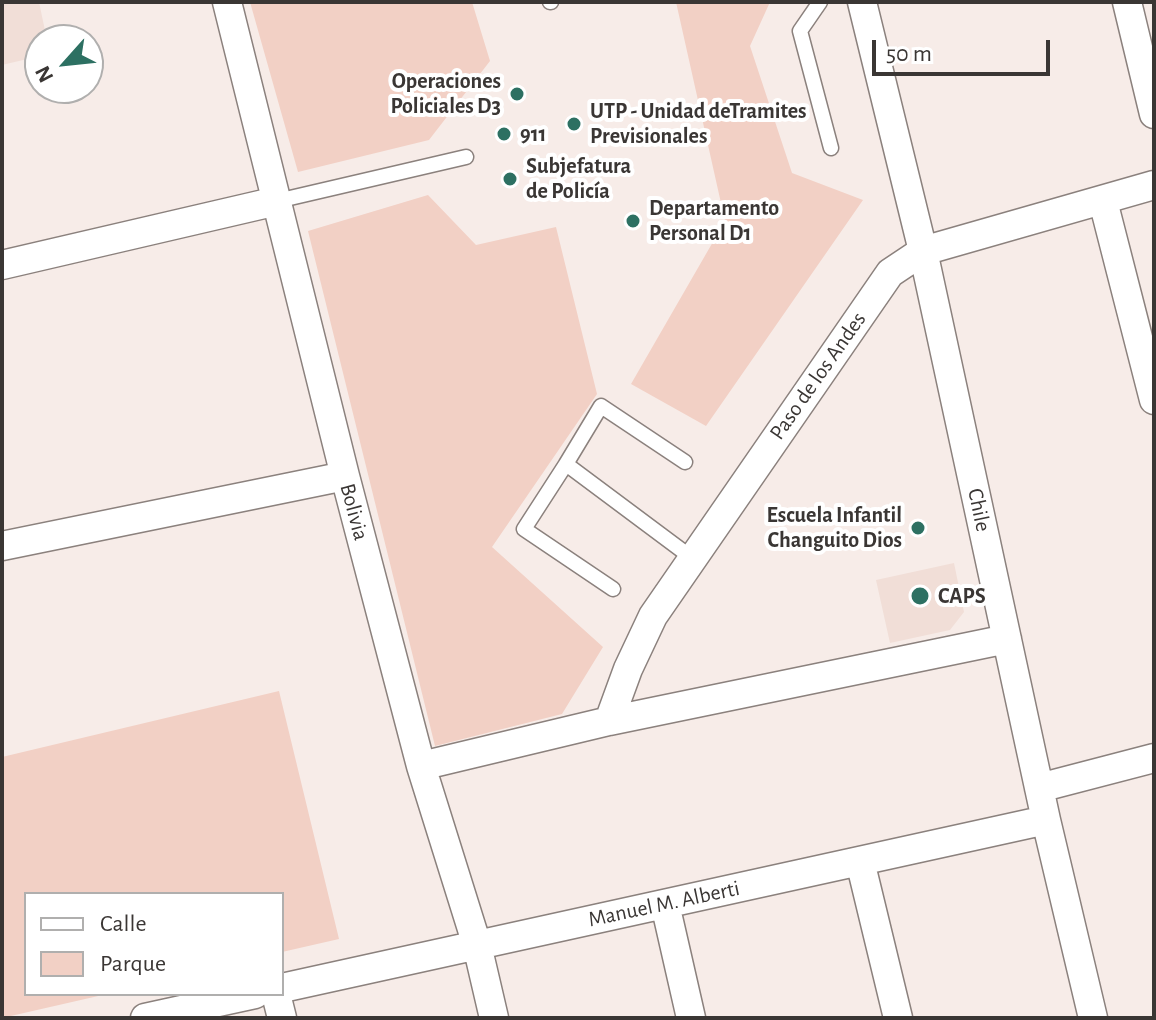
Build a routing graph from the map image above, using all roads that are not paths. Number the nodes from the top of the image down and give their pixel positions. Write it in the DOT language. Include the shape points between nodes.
graph roads {
  1 [pos="227,2"];
  2 [pos="820,2"];
  3 [pos="862,2"];
  4 [pos="1127,2"];
  5 [pos="1154,114"];
  6 [pos="831,148"];
  7 [pos="466,157"];
  8 [pos="1154,185"];
  9 [pos="277,201"];
  10 [pos="1103,201"];
  11 [pos="923,251"];
  12 [pos="2,265"];
  13 [pos="1154,400"];
  14 [pos="685,462"];
  15 [pos="566,464"];
  16 [pos="345,476"];
  17 [pos="2,546"];
  18 [pos="692,558"];
  19 [pos="613,589"];
  20 [pos="1007,639"];
  21 [pos="609,721"];
  22 [pos="1154,758"];
  23 [pos="421,766"];
  24 [pos="1039,788"];
  25 [pos="1046,820"];
  26 [pos="860,861"];
  27 [pos="665,904"];
  28 [pos="477,945"];
  29 [pos="284,988"];
  30 [pos="246,996"];
  31 [pos="276,996"];
  32 [pos="145,1018"];
  33 [pos="282,1018"];
  34 [pos="494,1018"];
  35 [pos="691,1018"];
  36 [pos="898,1018"];
  37 [pos="1093,1018"];
  1 -- 9 [label="street, Bolivia"];
  2 -- 6 [label="lane" via="800,31"];
  3 -- 11 [label="street, Chile"];
  4 -- 5 [label="street"];
  7 -- 9 [label="lane"];
  8 -- 10 [label="street, Paso de los Andes"];
  9 -- 12 [label="street"];
  9 -- 16 [label="street, Bolivia"];
  10 -- 11 [label="street, Paso de los Andes"];
  10 -- 13 [label="street"];
  11 -- 18 [label="street, Paso de los Andes" via="890,273"];
  11 -- 20 [label="street, Chile"];
  14 -- 15 [label="lane" via="601,406"];
  15 -- 18 [label="lane"];
  15 -- 19 [label="lane" via="524,529"];
  16 -- 17 [label="street"];
  16 -- 23 [label="street, Bolivia"];
  18 -- 21 [label="street, Paso de los Andes" via="653,616"];
  20 -- 21 [label="street"];
  20 -- 24 [label="street, Chile"];
  21 -- 23 [label="street"];
  22 -- 24 [label="street"];
  23 -- 28 [label="street, Bolivia"];
  24 -- 25 [label="street, Chile"];
  25 -- 26 [label="street, Manuel M. Alberti"];
  25 -- 37 [label="street, Chile"];
  26 -- 27 [label="street, Manuel M. Alberti"];
  26 -- 36 [label="street"];
  27 -- 28 [label="street, Manuel M. Alberti"];
  27 -- 35 [label="street"];
  28 -- 29 [label="street, Manuel M. Alberti"];
  28 -- 34 [label="street, Bolivia"];
  30 -- 32 [label="street"];
  31 -- 33 [label="street"];
}
